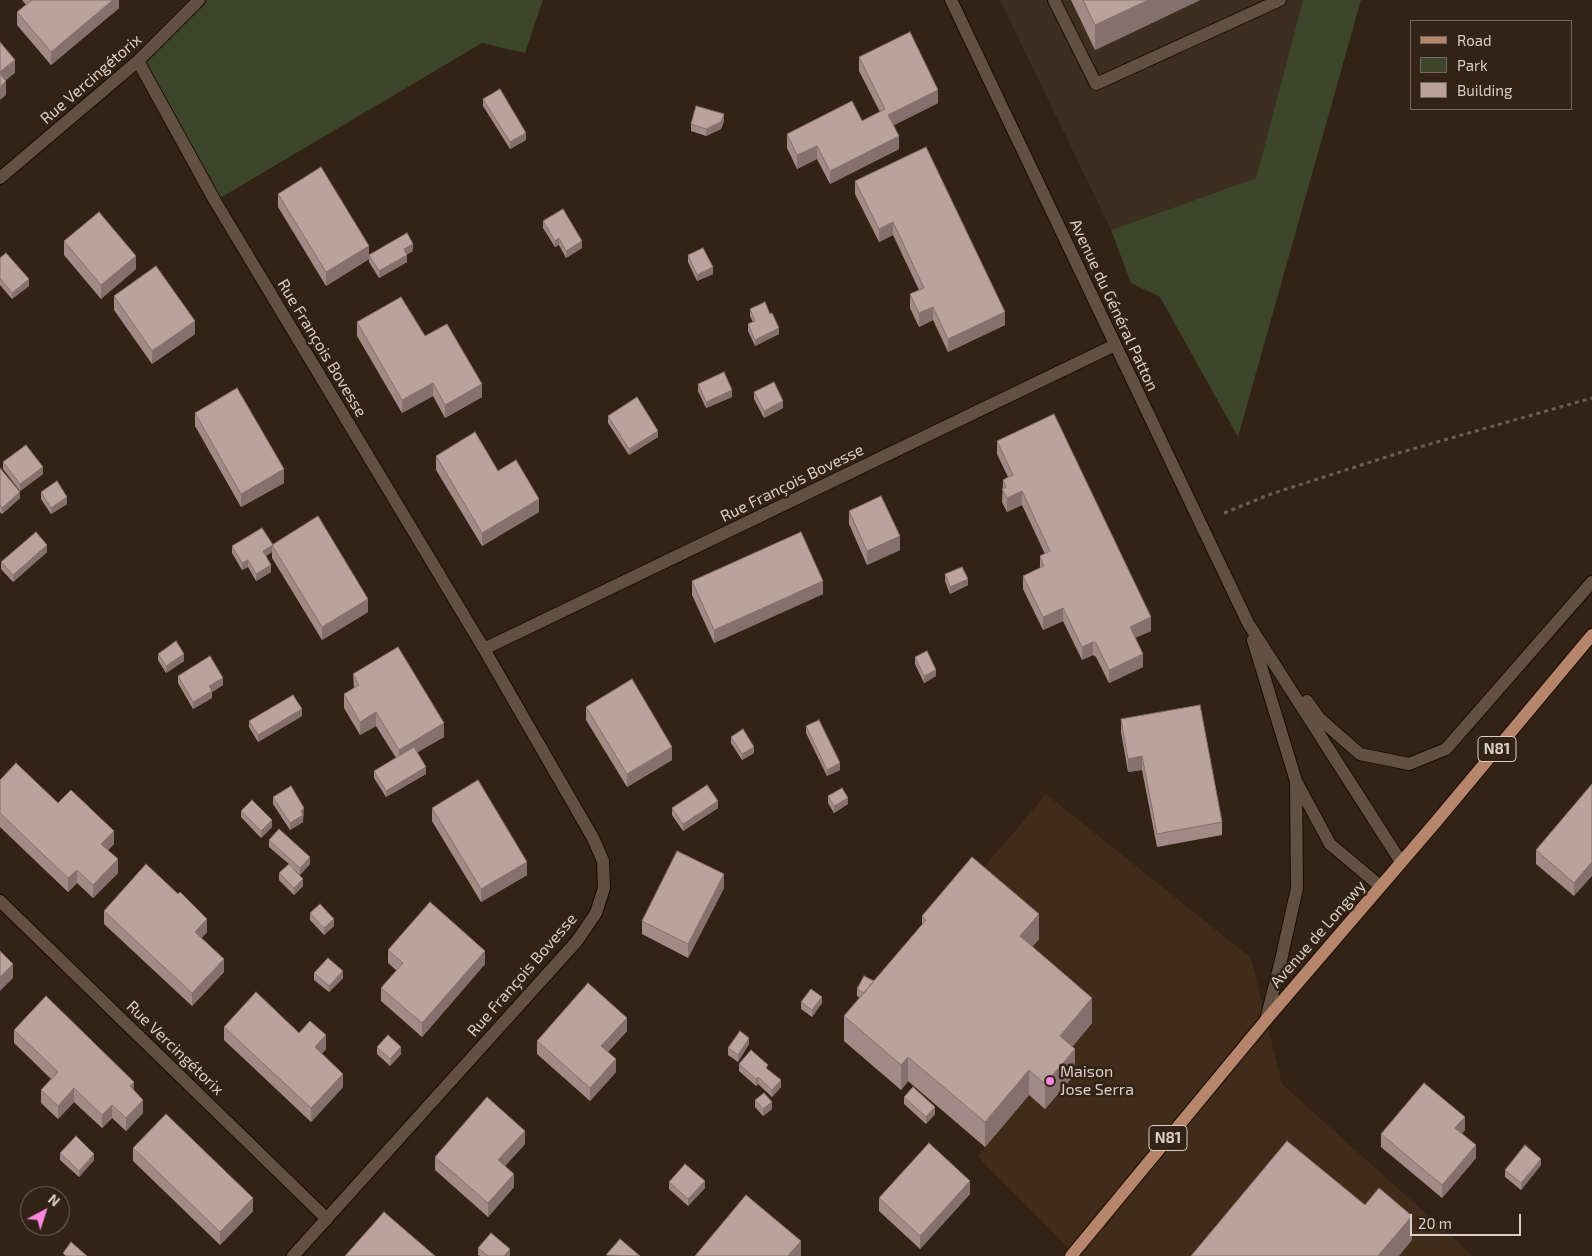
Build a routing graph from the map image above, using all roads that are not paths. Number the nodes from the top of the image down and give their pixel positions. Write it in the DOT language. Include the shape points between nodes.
graph roads {
  1 [pos="199,0"];
  2 [pos="951,0"];
  3 [pos="1054,0"];
  4 [pos="1280,0"];
  5 [pos="138,61"];
  6 [pos="0,178"];
  7 [pos="1115,345"];
  8 [pos="1592,582"];
  9 [pos="1248,623"];
  10 [pos="1592,635"];
  11 [pos="484,649"];
  12 [pos="1296,781"];
  13 [pos="1401,862"];
  14 [pos="1380,886"];
  15 [pos="0,901"];
  16 [pos="1266,1020"];
  17 [pos="326,1219"];
  18 [pos="293,1256"];
  19 [pos="1071,1256"];
  1 -- 5 [label="street, Rue Vercingétorix"];
  2 -- 7 [label="street, Avenue du Général Patton"];
  3 -- 4 [label="street" via="1096,84"];
  5 -- 6 [label="street, Rue Vercingétorix"];
  5 -- 11 [label="street, Rue François Bovesse" via="215,201"];
  7 -- 9 [label="street, Avenue du Général Patton"];
  7 -- 11 [label="street, Rue François Bovesse"];
  8 -- 9 [label="street, N81" via="1446,749 1409,764 1360,754 1320,718"];
  9 -- 12 [label="street"];
  9 -- 13 [label="street"];
  10 -- 13 [label="main road, Avenue de Longwy / N81"];
  11 -- 17 [label="street, Rue François Bovesse" via="593,838 603,862 604,888 596,913 577,941"];
  12 -- 14 [label="street" via="1330,844"];
  12 -- 16 [label="street" via="1296,888"];
  13 -- 14 [label="main road, Avenue de Longwy / N81"];
  14 -- 16 [label="main road, Avenue de Longwy / N81"];
  15 -- 17 [label="street, Rue Vercingétorix"];
  16 -- 19 [label="main road, Avenue de Longwy / N81"];
  17 -- 18 [label="street, Rue François Bovesse"];
}
